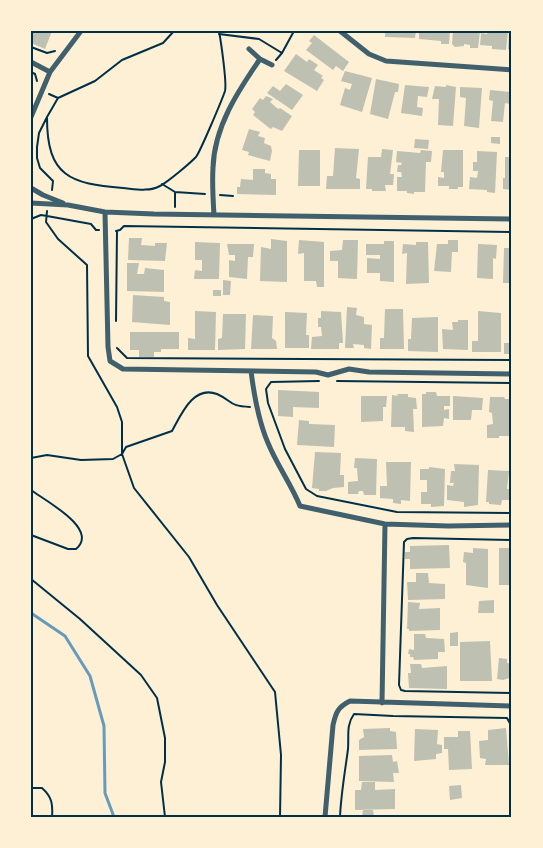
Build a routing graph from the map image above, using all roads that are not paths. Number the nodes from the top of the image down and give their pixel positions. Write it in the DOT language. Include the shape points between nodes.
graph roads {
  1 [pos="81,31"];
  2 [pos="340,31"];
  3 [pos="249,49"];
  4 [pos="260,59"];
  5 [pos="31,62"];
  6 [pos="272,65"];
  7 [pos="512,70"];
  8 [pos="50,72"];
  9 [pos="31,117"];
  10 [pos="31,188"];
  11 [pos="49,201"];
  12 [pos="31,203"];
  13 [pos="105,212"];
  14 [pos="214,215"];
  15 [pos="512,219"];
  16 [pos="251,371"];
  17 [pos="512,374"];
  18 [pos="385,524"];
  19 [pos="512,525"];
  20 [pos="382,703"];
  21 [pos="512,706"];
  22 [pos="325,817"];
  1 -- 8 [label="street"];
  2 -- 7 [label="street" via="369,54 386,61"];
  3 -- 4 [label="street"];
  4 -- 6 [label="street"];
  4 -- 14 [label="street" via="240,88 218,138 213,166"];
  5 -- 8 [label="street"];
  8 -- 9 [label="street"];
  10 -- 11 [label="street"];
  11 -- 12 [label="street"];
  11 -- 13 [label="street"];
  13 -- 14 [label="street"];
  13 -- 16 [label="street" via="110,361 123,369"];
  14 -- 15 [label="street"];
  16 -- 17 [label="street" via="328,375 349,369"];
  16 -- 18 [label="street" via="260,424 300,506"];
  18 -- 19 [label="street"];
  18 -- 20 [label="street"];
  20 -- 21 [label="street"];
  20 -- 22 [label="street" via="350,701 335,714"];
}
